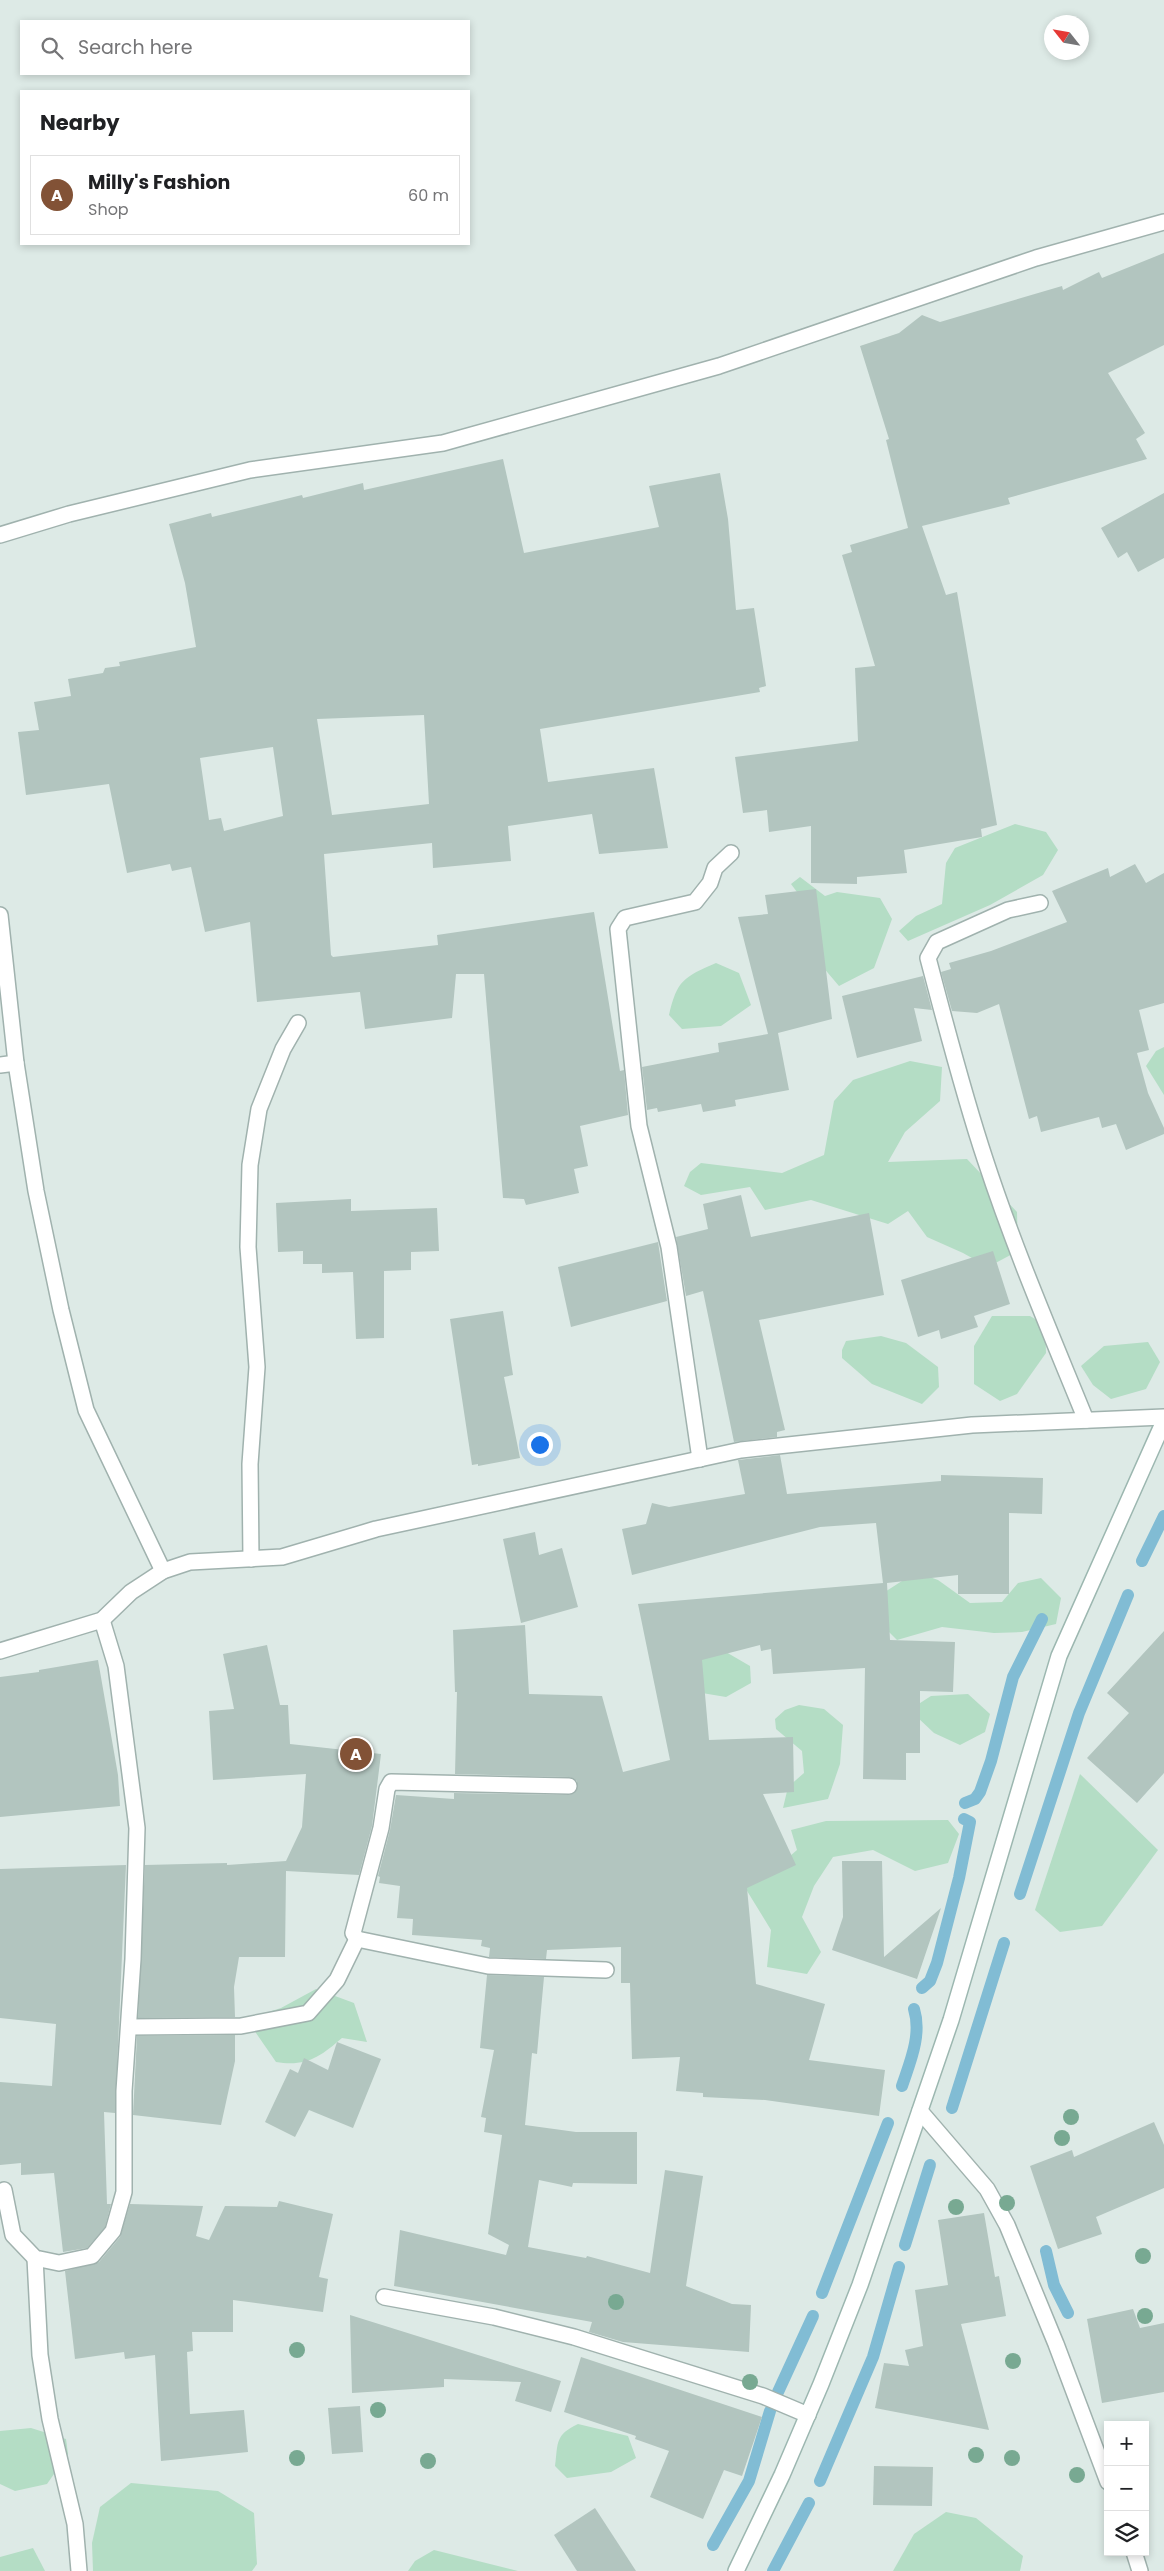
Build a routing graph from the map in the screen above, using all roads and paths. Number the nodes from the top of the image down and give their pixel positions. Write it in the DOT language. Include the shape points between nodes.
graph roads {
  1 [pos="1164,222"];
  2 [pos="0,535"];
  3 [pos="731,853"];
  4 [pos="1040,904"];
  5 [pos="0,915"];
  6 [pos="298,1024"];
  7 [pos="16,1063"];
  8 [pos="0,1065"];
  9 [pos="1164,1417"];
  10 [pos="1086,1420"];
  11 [pos="1164,1421"];
  12 [pos="700,1459"];
  13 [pos="251,1559"];
  14 [pos="163,1571"];
  15 [pos="102,1620"];
  16 [pos="0,1651"];
  17 [pos="570,1786"];
  18 [pos="357,1940"];
  19 [pos="606,1970"];
  20 [pos="129,2027"];
  21 [pos="920,2111"];
  22 [pos="4,2190"];
  23 [pos="35,2258"];
  24 [pos="384,2297"];
  25 [pos="808,2415"];
  26 [pos="1104,2471"];
  27 [pos="1135,2556"];
  28 [pos="80,2571"];
  29 [pos="736,2571"];
  30 [pos="1140,2571"];
  1 -- 2 [label="street" via="1036,258 719,366 443,443 250,470 69,514"];
  3 -- 12 [label="street" via="716,868 710,883 695,902 625,918 618,928 639,1126 669,1247"];
  4 -- 10 [label="street" via="1008,910 937,942 928,958 985,1159 1028,1279"];
  5 -- 7 [label="street"];
  6 -- 13 [label="street" via="283,1049 259,1109 250,1165 248,1247 257,1367 250,1464"];
  7 -- 8 [label="street"];
  7 -- 14 [label="street" via="36,1191 86,1410"];
  9 -- 10 [label="street"];
  10 -- 12 [label="street" via="972,1425 741,1450"];
  11 -- 21 [label="street" via="1059,1656 951,2020"];
  12 -- 13 [label="street" via="376,1529 282,1557"];
  13 -- 14 [label="street" via="190,1562"];
  14 -- 15 [label="street" via="131,1592"];
  15 -- 16 [label="street"];
  15 -- 20 [label="street" via="116,1666 137,1828"];
  17 -- 18 [label="street" via="391,1782 354,1932"];
  18 -- 19 [label="street" via="488,1966"];
  18 -- 20 [label="street" via="337,1980 308,2013 242,2026"];
  20 -- 23 [label="street" via="124,2091 124,2192 113,2231 92,2256 59,2263"];
  21 -- 25 [label="street" via="860,2285"];
  21 -- 26 [label="street" via="987,2188 1007,2224"];
  22 -- 23 [label="street" via="13,2236"];
  23 -- 28 [label="street" via="40,2355 50,2419 75,2524"];
  24 -- 25 [label="street" via="494,2317 574,2337 763,2396"];
  25 -- 29 [label="street"];
  27 -- 30 [label="street"];
}
